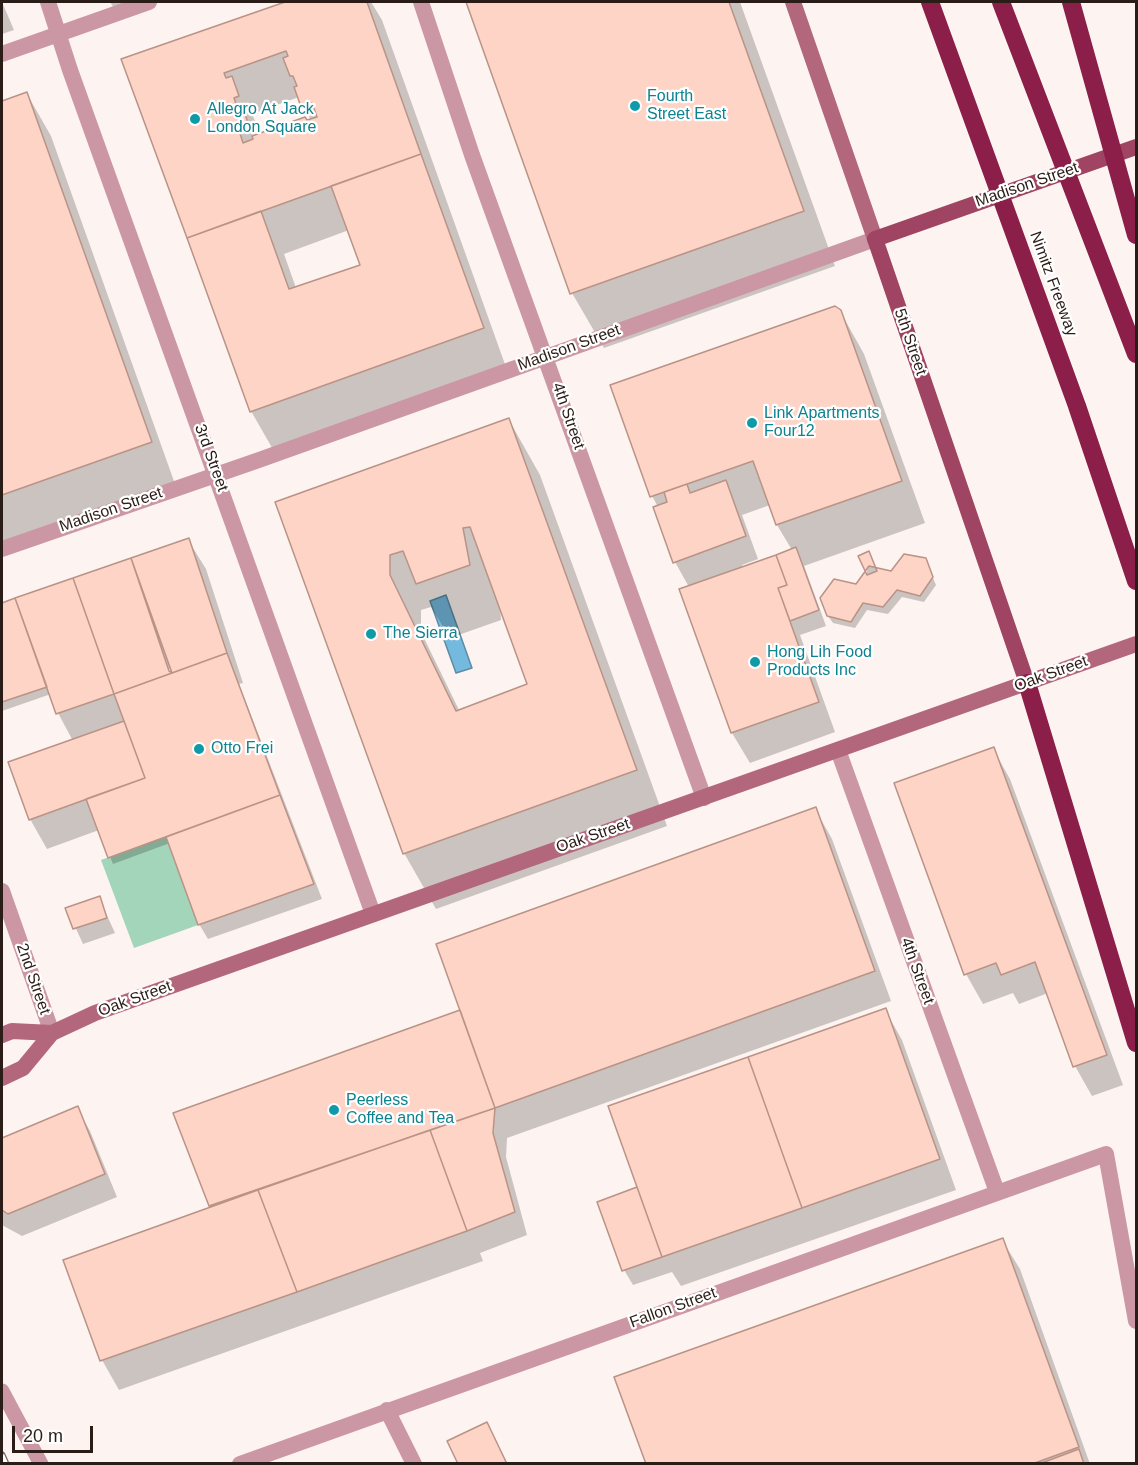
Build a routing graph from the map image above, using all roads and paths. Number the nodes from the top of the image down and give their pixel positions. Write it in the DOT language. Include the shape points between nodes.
graph roads {
  1 [pos="48,2"];
  2 [pos="149,2"];
  3 [pos="421,2"];
  4 [pos="793,2"];
  5 [pos="930,2"];
  6 [pos="1001,2"];
  7 [pos="1071,2"];
  8 [pos="60,33"];
  9 [pos="2,54"];
  10 [pos="1137,147"];
  11 [pos="1137,235"];
  12 [pos="875,239"];
  13 [pos="1137,354"];
  14 [pos="547,356"];
  15 [pos="216,473"];
  16 [pos="2,549"];
  17 [pos="1137,581"];
  18 [pos="1137,644"];
  19 [pos="1027,683"];
  20 [pos="838,750"];
  21 [pos="704,798"];
  22 [pos="2,891"];
  23 [pos="374,914"];
  24 [pos="52,1033"];
  25 [pos="2,1035"];
  26 [pos="1137,1043"];
  27 [pos="2,1078"];
  28 [pos="997,1192"];
  29 [pos="1137,1321"];
  30 [pos="2,1391"];
  31 [pos="387,1410"];
  32 [pos="41,1464"];
  33 [pos="240,1464"];
  34 [pos="414,1464"];
  1 -- 8 [label="street, 3rd Street"];
  2 -- 8 [label="street"];
  3 -- 14 [label="street, 4th Street" via="472,155"];
  4 -- 12 [label="main road, 5th Street"];
  5 -- 17 [label="highway, Nimitz Freeway"];
  6 -- 13 [label="highway"];
  7 -- 11 [label="highway"];
  8 -- 9 [label="street"];
  8 -- 15 [label="street, 3rd Street"];
  10 -- 12 [label="main road, Madison Street"];
  12 -- 14 [label="street, Madison Street"];
  12 -- 19 [label="main road, 5th Street"];
  14 -- 15 [label="street, Madison Street"];
  14 -- 21 [label="street, 4th Street"];
  15 -- 16 [label="street, Madison Street"];
  15 -- 23 [label="street, 3rd Street"];
  18 -- 19 [label="main road, Oak Street"];
  19 -- 20 [label="main road, Oak Street"];
  19 -- 26 [label="highway"];
  20 -- 21 [label="main road, Oak Street"];
  20 -- 28 [label="street, 4th Street"];
  21 -- 23 [label="main road, Oak Street"];
  22 -- 24 [label="street, 2nd Street"];
  23 -- 24 [label="main road, Oak Street" via="95,1013"];
  24 -- 25 [label="main road, Oak Street" via="12,1031"];
  24 -- 27 [label="main road, Oak Street" via="23,1068"];
  28 -- 29 [label="street, Fallon Street" via="1106,1154"];
  28 -- 31 [label="street, Fallon Street"];
  30 -- 32 [label="lane"];
  31 -- 33 [label="street, Fallon Street"];
  31 -- 34 [label="street"];
}
